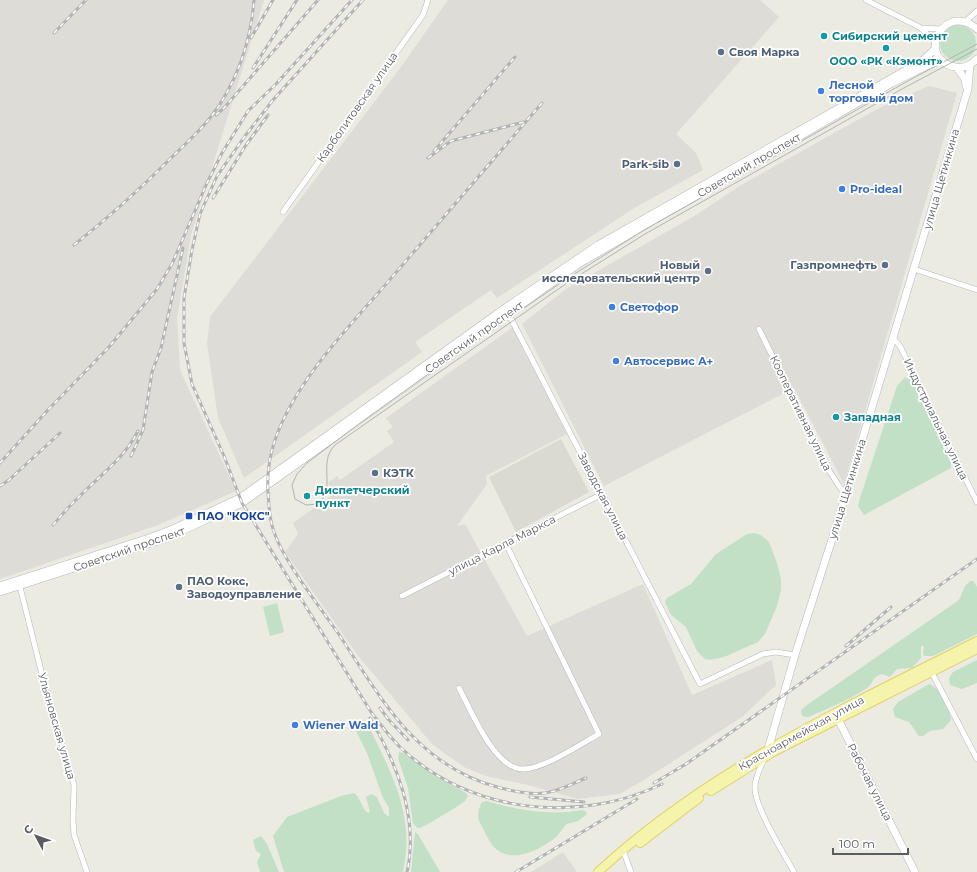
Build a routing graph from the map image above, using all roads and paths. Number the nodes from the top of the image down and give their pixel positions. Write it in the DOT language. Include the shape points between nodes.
graph roads {
  1 [pos="428,0"];
  2 [pos="866,0"];
  3 [pos="977,12"];
  4 [pos="966,21"];
  5 [pos="922,28"];
  6 [pos="977,28"];
  7 [pos="941,29"];
  8 [pos="935,45"];
  9 [pos="942,60"];
  10 [pos="975,61"];
  11 [pos="957,68"];
  12 [pos="967,93"];
  13 [pos="283,212"];
  14 [pos="914,269"];
  15 [pos="977,290"];
  16 [pos="506,310"];
  17 [pos="759,329"];
  18 [pos="893,338"];
  19 [pos="846,493"];
  20 [pos="602,494"];
  21 [pos="977,502"];
  22 [pos="506,544"];
  23 [pos="18,583"];
  24 [pos="0,586"];
  25 [pos="0,592"];
  26 [pos="402,596"];
  27 [pos="977,641"];
  28 [pos="977,649"];
  29 [pos="795,655"];
  30 [pos="931,672"];
  31 [pos="459,688"];
  32 [pos="836,716"];
  33 [pos="769,748"];
  34 [pos="765,757"];
  35 [pos="977,759"];
  36 [pos="624,852"];
  37 [pos="87,872"];
  38 [pos="598,872"];
  39 [pos="606,872"];
  40 [pos="631,872"];
  41 [pos="794,872"];
  42 [pos="915,872"];
  1 -- 13 [label="street, Карболитовская улица" via="423,14"];
  2 -- 5 [label="street"];
  3 -- 4 [label="street"];
  4 -- 6 [label="main road"];
  4 -- 7 [label="main road" via="952,21"];
  5 -- 7 [label="street"];
  5 -- 8 [label="street"];
  7 -- 8 [label="main road"];
  8 -- 9 [label="main road"];
  8 -- 16 [label="main road, Советский проспект" via="922,61 598,245"];
  9 -- 11 [label="main road"];
  9 -- 16 [label="main road, Советский проспект" via="892,83 609,245"];
  10 -- 11 [label="main road"];
  10 -- 12 [label="main road, улица Щетинкина"];
  11 -- 12 [label="main road" via="965,80"];
  12 -- 14 [label="main road, улица Щетинкина"];
  14 -- 15 [label="street"];
  14 -- 18 [label="main road, улица Щетинкина"];
  16 -- 20 [label="street, Заводская улица"];
  16 -- 23 [label="main road, Советский проспект" via="240,498 149,538"];
  17 -- 19 [label="street, Кооперативная улица" via="830,472"];
  18 -- 19 [label="main road, улица Щетинкина"];
  18 -- 21 [label="street, Индустриальная улица" via="900,346"];
  19 -- 29 [label="main road, улица Щетинкина"];
  20 -- 22 [label="street, улица Карла Маркса"];
  20 -- 29 [label="street, Заводская улица" via="700,684 763,654 776,652"];
  22 -- 26 [label="street, улица Карла Маркса"];
  22 -- 31 [label="street" via="599,734 545,763 522,769 511,766 496,754"];
  23 -- 24 [label="main road, Советский проспект"];
  23 -- 25 [label="main road, Советский проспект"];
  23 -- 37 [label="street, Ульяновская улица" via="74,785 74,834"];
  27 -- 32 [label="main road, Красноармейская улица"];
  28 -- 30 [label="main road, Красноармейская улица"];
  29 -- 33 [label="main road, улица Щетинкина"];
  30 -- 32 [label="main road, Красноармейская улица"];
  30 -- 35 [label="street"];
  32 -- 33 [label="main road, Красноармейская улица"];
  32 -- 34 [label="main road, Красноармейская улица"];
  32 -- 42 [label="main road, Рабочая улица"];
  33 -- 34 [label="main road, улица Щетинкина"];
  33 -- 36 [label="main road, Красноармейская улица" via="690,798"];
  34 -- 36 [label="main road, Красноармейская улица" via="702,797"];
  34 -- 41 [label="street" via="756,780 755,792 766,821"];
  36 -- 38 [label="main road, Красноармейская улица"];
  36 -- 39 [label="main road, Красноармейская улица"];
  36 -- 40 [label="street"];
}
